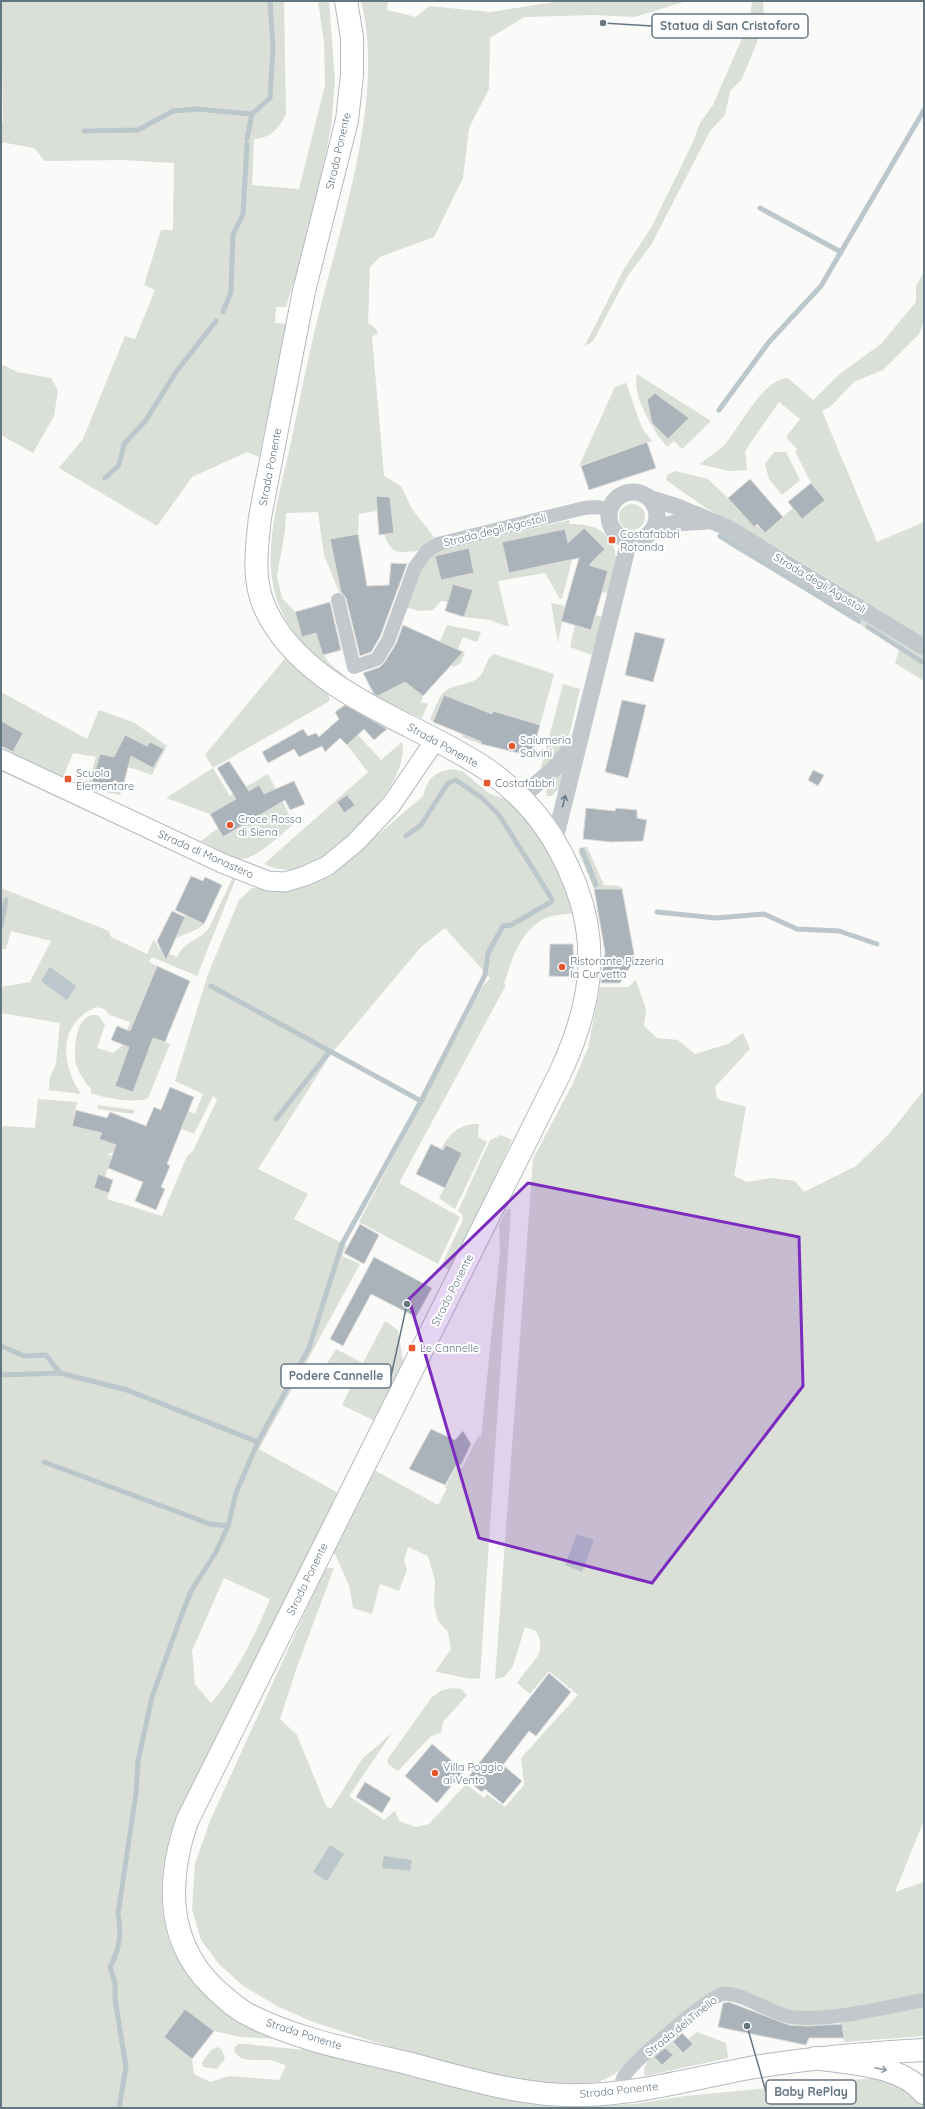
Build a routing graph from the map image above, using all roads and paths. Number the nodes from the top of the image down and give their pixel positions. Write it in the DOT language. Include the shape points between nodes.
graph roads {
  1 [pos="346,1"];
  2 [pos="649,498"];
  3 [pos="609,509"];
  4 [pos="714,521"];
  5 [pos="655,528"];
  6 [pos="628,541"];
  7 [pos="338,600"];
  8 [pos="924,647"];
  9 [pos="580,734"];
  10 [pos="436,739"];
  11 [pos="1,759"];
  12 [pos="521,797"];
  13 [pos="555,839"];
  14 [pos="924,2000"];
  15 [pos="924,2050"];
  16 [pos="815,2058"];
  17 [pos="622,2092"];
  18 [pos="924,2092"];
  1 -- 10 [label="main road, Strada Ponente" via="352,37 352,75 346,120 304,291 260,517 256,549 257,576 263,605 293,650 306,663 352,695"];
  2 -- 3 [label="street, Strada degli Agostoli" via="637,492 623,494"];
  2 -- 4 [label="street, Strada degli Agostoli"];
  2 -- 5 [label="street" via="657,512"];
  3 -- 6 [label="street" via="610,526"];
  3 -- 7 [label="street, Strada degli Agostoli" via="584,508 438,544 427,551 415,567 388,641 377,659 354,667"];
  4 -- 5 [label="street" via="675,523"];
  4 -- 8 [label="street, Strada degli Agostoli"];
  5 -- 6 [label="street" via="641,540"];
  6 -- 9 [label="street"];
  9 -- 12 [label="street" via="554,769"];
  13 -- 9 [label="street, one-way"];
  10 -- 11 [label="main road, Strada di Monastero" via="391,806 355,843 327,866 286,882 268,881 224,864"];
  10 -- 12 [label="main road, Strada Ponente" via="488,770"];
  12 -- 13 [label="main road, Strada Ponente"];
  13 -- 17 [label="main road, Strada Ponente" via="567,862 580,898 589,938 588,987 585,1008 575,1038 187,1821 179,1845 173,1878 176,1917 184,1947 192,1963 229,2002 248,2014 277,2027 324,2042 520,2090 563,2096"];
  14 -- 17 [label="street, Strada del Tinello" via="828,2017 808,2018 778,2014 732,1994 720,1994 692,2014 632,2066 622,2081"];
  15 -- 16 [label="main road, Strada Ponente"];
  16 -- 17 [label="main road, Strada Ponente"];
  16 -- 18 [label="main road, one-way" via="892,2071 910,2078"];
}
